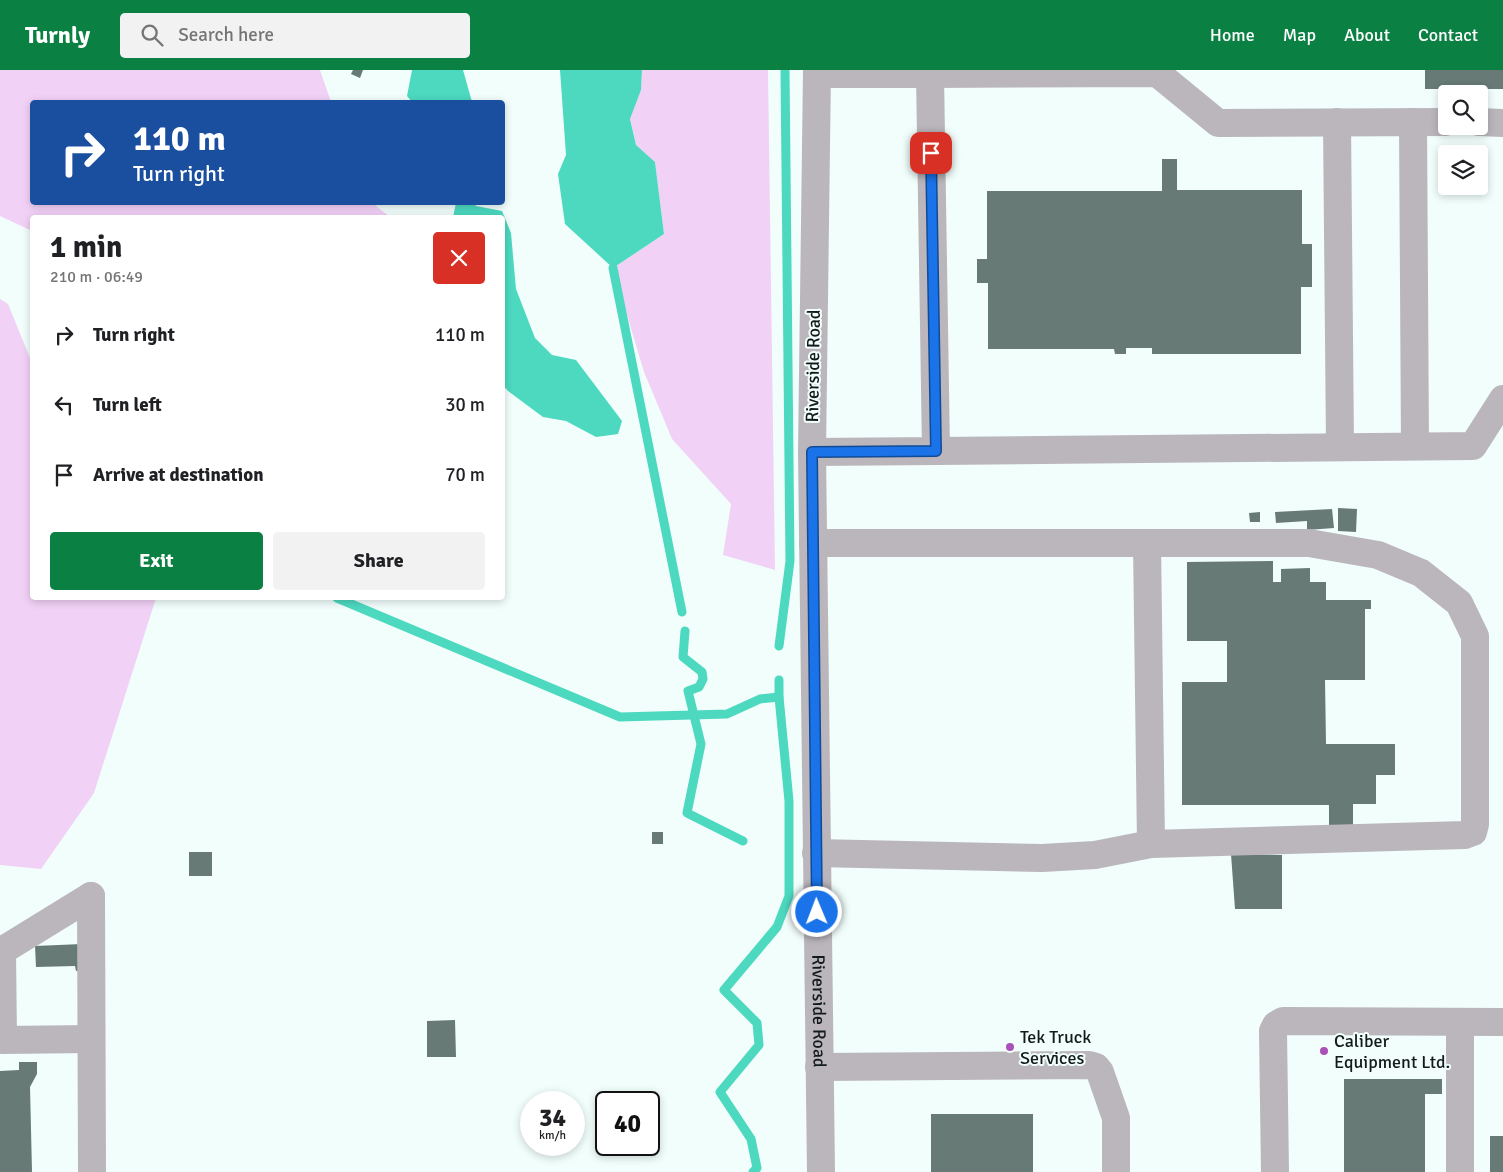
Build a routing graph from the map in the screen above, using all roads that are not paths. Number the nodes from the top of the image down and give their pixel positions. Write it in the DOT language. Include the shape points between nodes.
graph roads {
  1 [pos="817,72"];
  2 [pos="930,74"];
  3 [pos="1337,122"];
  4 [pos="1413,122"];
  5 [pos="1438,122"];
  6 [pos="1488,122"];
  7 [pos="1503,123"];
  8 [pos="1503,399"];
  9 [pos="1340,446"];
  10 [pos="1416,446"];
  11 [pos="936,451"];
  12 [pos="812,452"];
  13 [pos="813,543"];
  14 [pos="1147,543"];
  15 [pos="1151,844"];
  16 [pos="816,853"];
  17 [pos="1,952"];
  18 [pos="1460,1022"];
  19 [pos="1503,1022"];
  20 [pos="91,1039"];
  21 [pos="820,1067"];
  22 [pos="92,1172"];
  23 [pos="821,1172"];
  24 [pos="1116,1172"];
  25 [pos="1275,1172"];
  26 [pos="1460,1172"];
  1 -- 2 [label="street"];
  1 -- 12 [label="street, Riverside Road"];
  2 -- 3 [label="street" via="1157,73 1218,123"];
  2 -- 11 [label="street"];
  3 -- 4 [label="street"];
  3 -- 9 [label="street"];
  4 -- 5 [label="street"];
  4 -- 10 [label="street"];
  6 -- 7 [label="street"];
  8 -- 10 [label="street" via="1473,446"];
  9 -- 10 [label="street"];
  9 -- 11 [label="street"];
  11 -- 12 [label="street"];
  12 -- 13 [label="street, Riverside Road"];
  13 -- 14 [label="street"];
  13 -- 16 [label="street, Riverside Road"];
  14 -- 15 [label="street"];
  14 -- 15 [label="street" via="1309,543 1378,555 1421,573 1459,603 1475,636 1473,832 1466,835"];
  15 -- 16 [label="street" via="1095,855 1042,858"];
  16 -- 21 [label="street, Riverside Road"];
  17 -- 20 [label="street" via="3,1040"];
  17 -- 20 [label="street" via="91,896"];
  18 -- 19 [label="street"];
  18 -- 25 [label="street" via="1283,1021 1276,1025 1273,1031"];
  18 -- 26 [label="street"];
  20 -- 22 [label="street"];
  21 -- 23 [label="street, Riverside Road"];
  21 -- 24 [label="street" via="1096,1067 1116,1118"];
}
